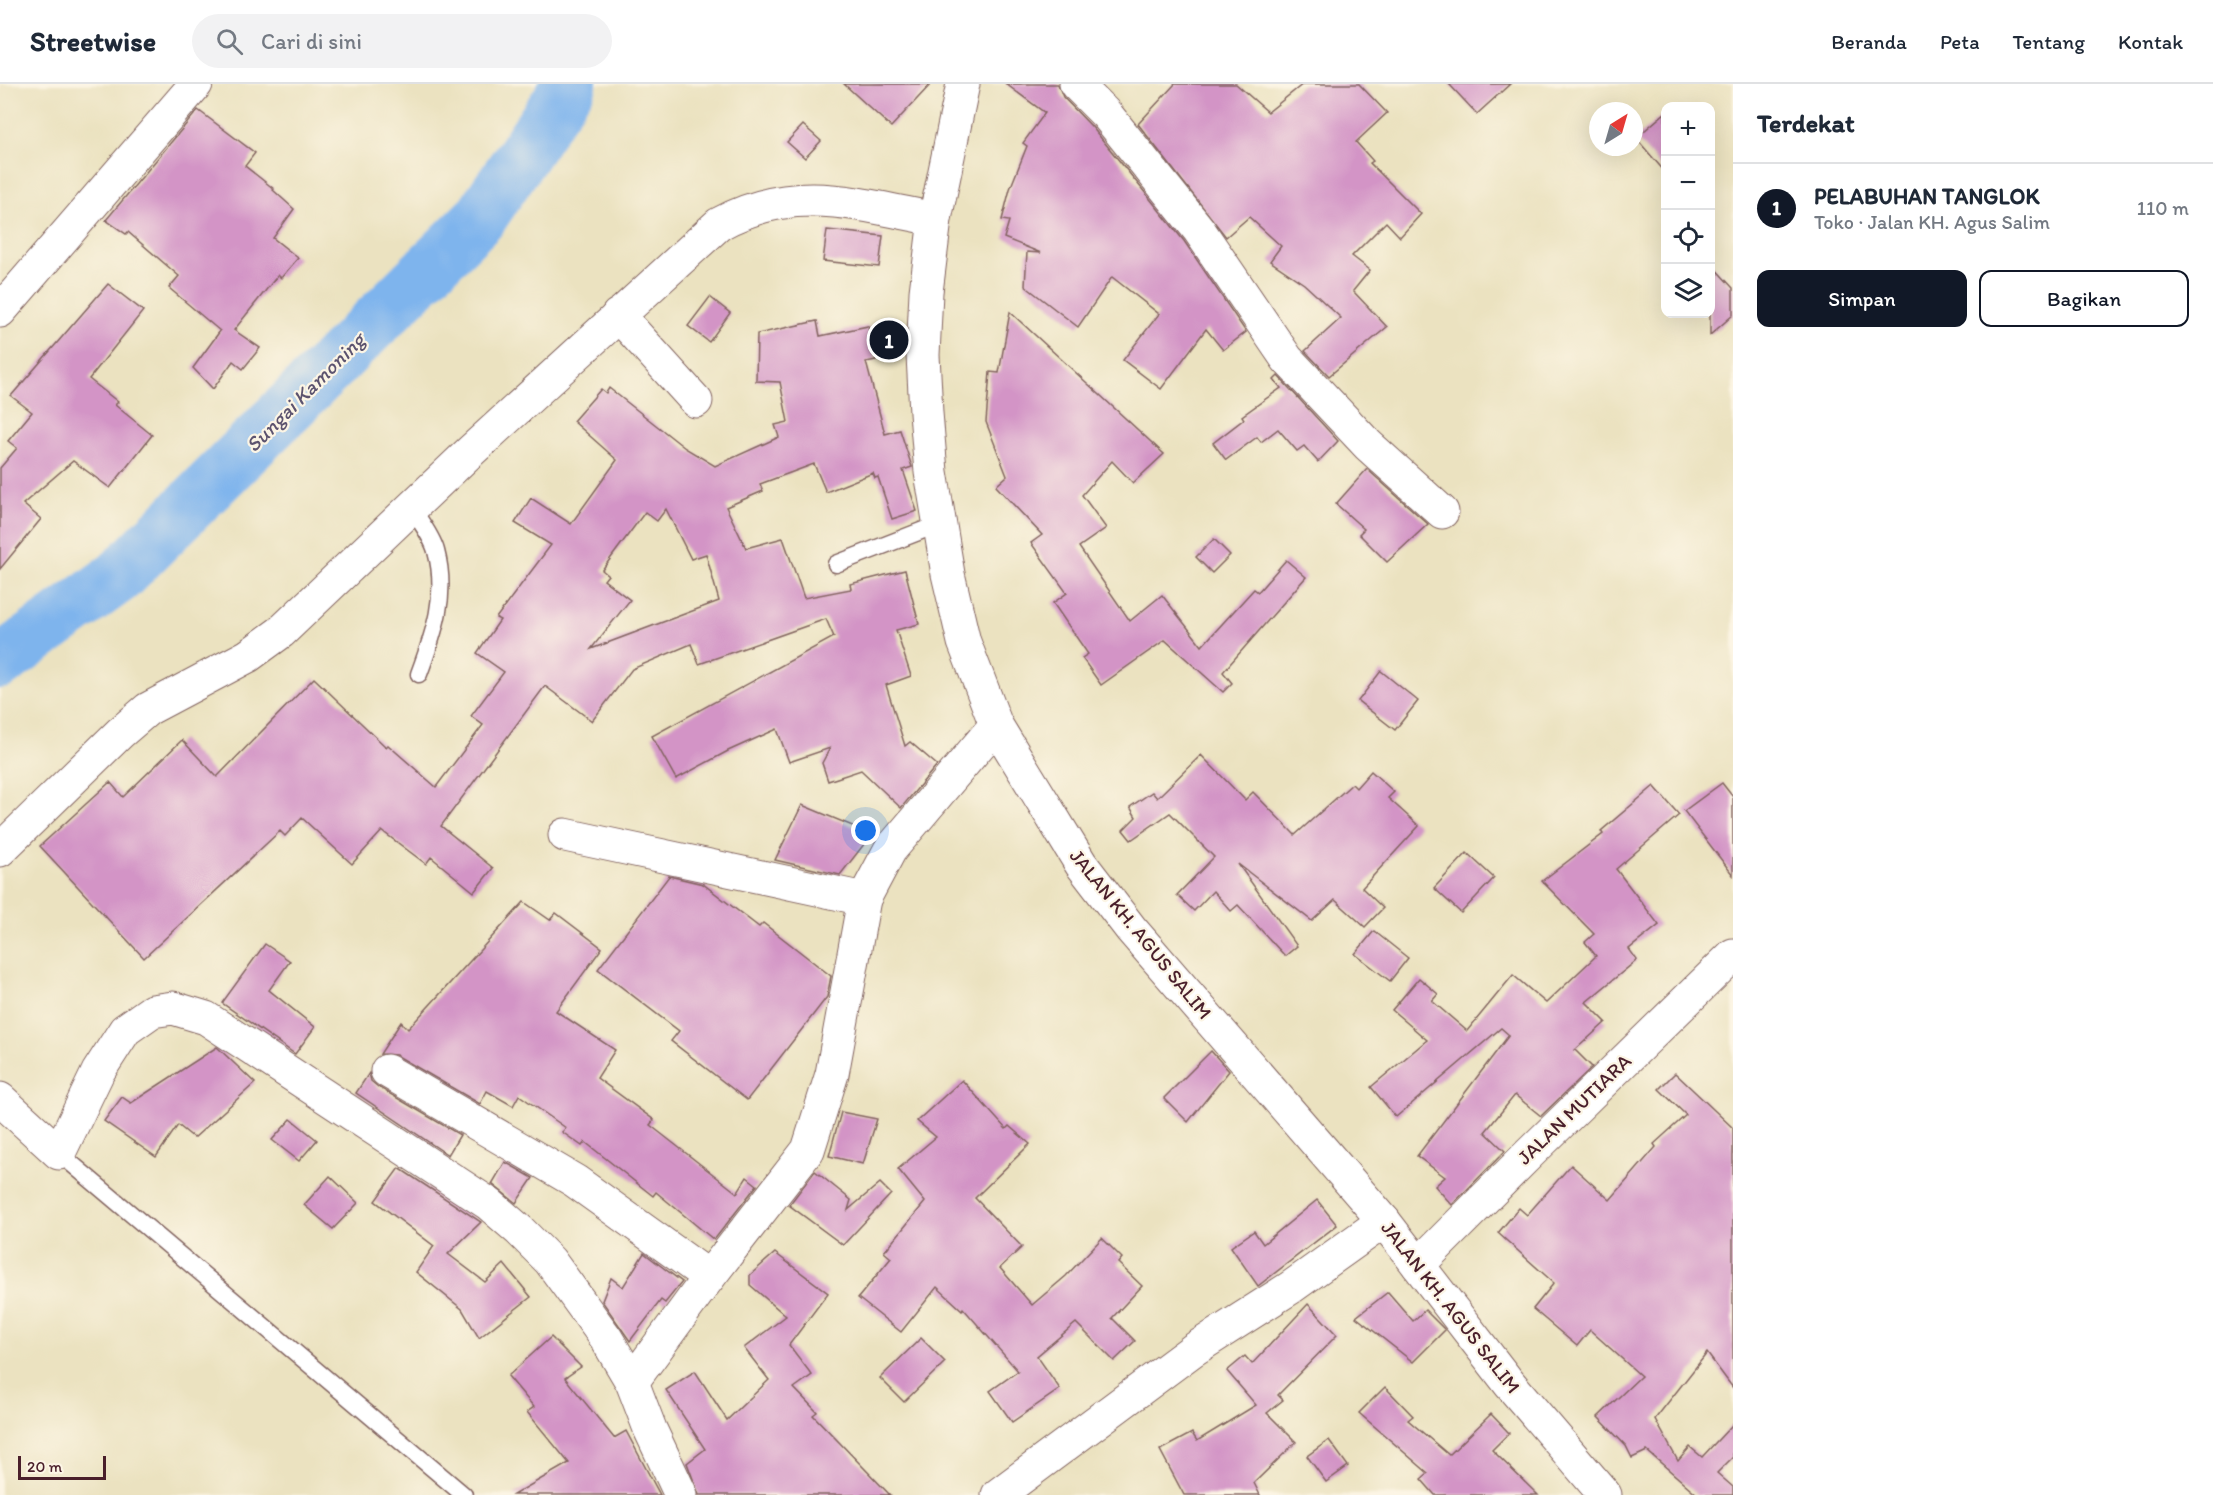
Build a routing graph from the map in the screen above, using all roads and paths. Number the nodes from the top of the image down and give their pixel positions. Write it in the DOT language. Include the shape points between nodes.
graph roads {
  1 [pos="196,84"];
  2 [pos="963,84"];
  3 [pos="1076,84"];
  4 [pos="935,219"];
  5 [pos="0,311"];
  6 [pos="618,315"];
  7 [pos="696,401"];
  8 [pos="411,507"];
  9 [pos="1442,512"];
  10 [pos="939,524"];
  11 [pos="836,564"];
  12 [pos="419,674"];
  13 [pos="996,725"];
  14 [pos="565,835"];
  15 [pos="0,850"];
  16 [pos="864,899"];
  17 [pos="1733,955"];
  18 [pos="387,1071"];
  19 [pos="0,1099"];
  20 [pos="59,1153"];
  21 [pos="1384,1221"];
  22 [pos="1418,1266"];
  23 [pos="709,1277"];
  24 [pos="632,1382"];
  25 [pos="464,1495"];
  26 [pos="681,1495"];
  27 [pos="998,1495"];
  28 [pos="1605,1495"];
  1 -- 5 [label="main road"];
  2 -- 4 [label="main road, JALAN KH. AGUS SALIM"];
  3 -- 9 [label="main road" via="1106,114 1199,230 1287,359 1368,445"];
  4 -- 6 [label="main road" via="848,202 771,202 719,224"];
  4 -- 10 [label="main road, JALAN KH. AGUS SALIM" via="923,355 931,472"];
  6 -- 7 [label="main road"];
  6 -- 8 [label="main road"];
  8 -- 12 [label="lane" via="436,549 441,581 440,610"];
  8 -- 15 [label="main road" via="281,632 248,656 174,694 134,721"];
  10 -- 11 [label="lane"];
  10 -- 13 [label="main road, JALAN KH. AGUS SALIM" via="964,642"];
  13 -- 16 [label="main road" via="890,850"];
  13 -- 21 [label="main road, JALAN KH. AGUS SALIM" via="1081,864 1131,928"];
  14 -- 16 [label="main road"];
  16 -- 23 [label="main road" via="832,1074 808,1149"];
  17 -- 22 [label="main road, JALAN MUTIARA"];
  18 -- 23 [label="main road" via="575,1181"];
  19 -- 20 [label="main road"];
  20 -- 24 [label="main road" via="98,1072 124,1030 152,1011 173,1008 206,1018 489,1204 550,1261 606,1338"];
  20 -- 25 [label="lane"];
  21 -- 22 [label="main road, JALAN KH. AGUS SALIM"];
  21 -- 27 [label="main road" via="1193,1350"];
  22 -- 28 [label="main road, JALAN KH. AGUS SALIM" via="1509,1383"];
  23 -- 24 [label="main road"];
  24 -- 26 [label="main road"];
}
